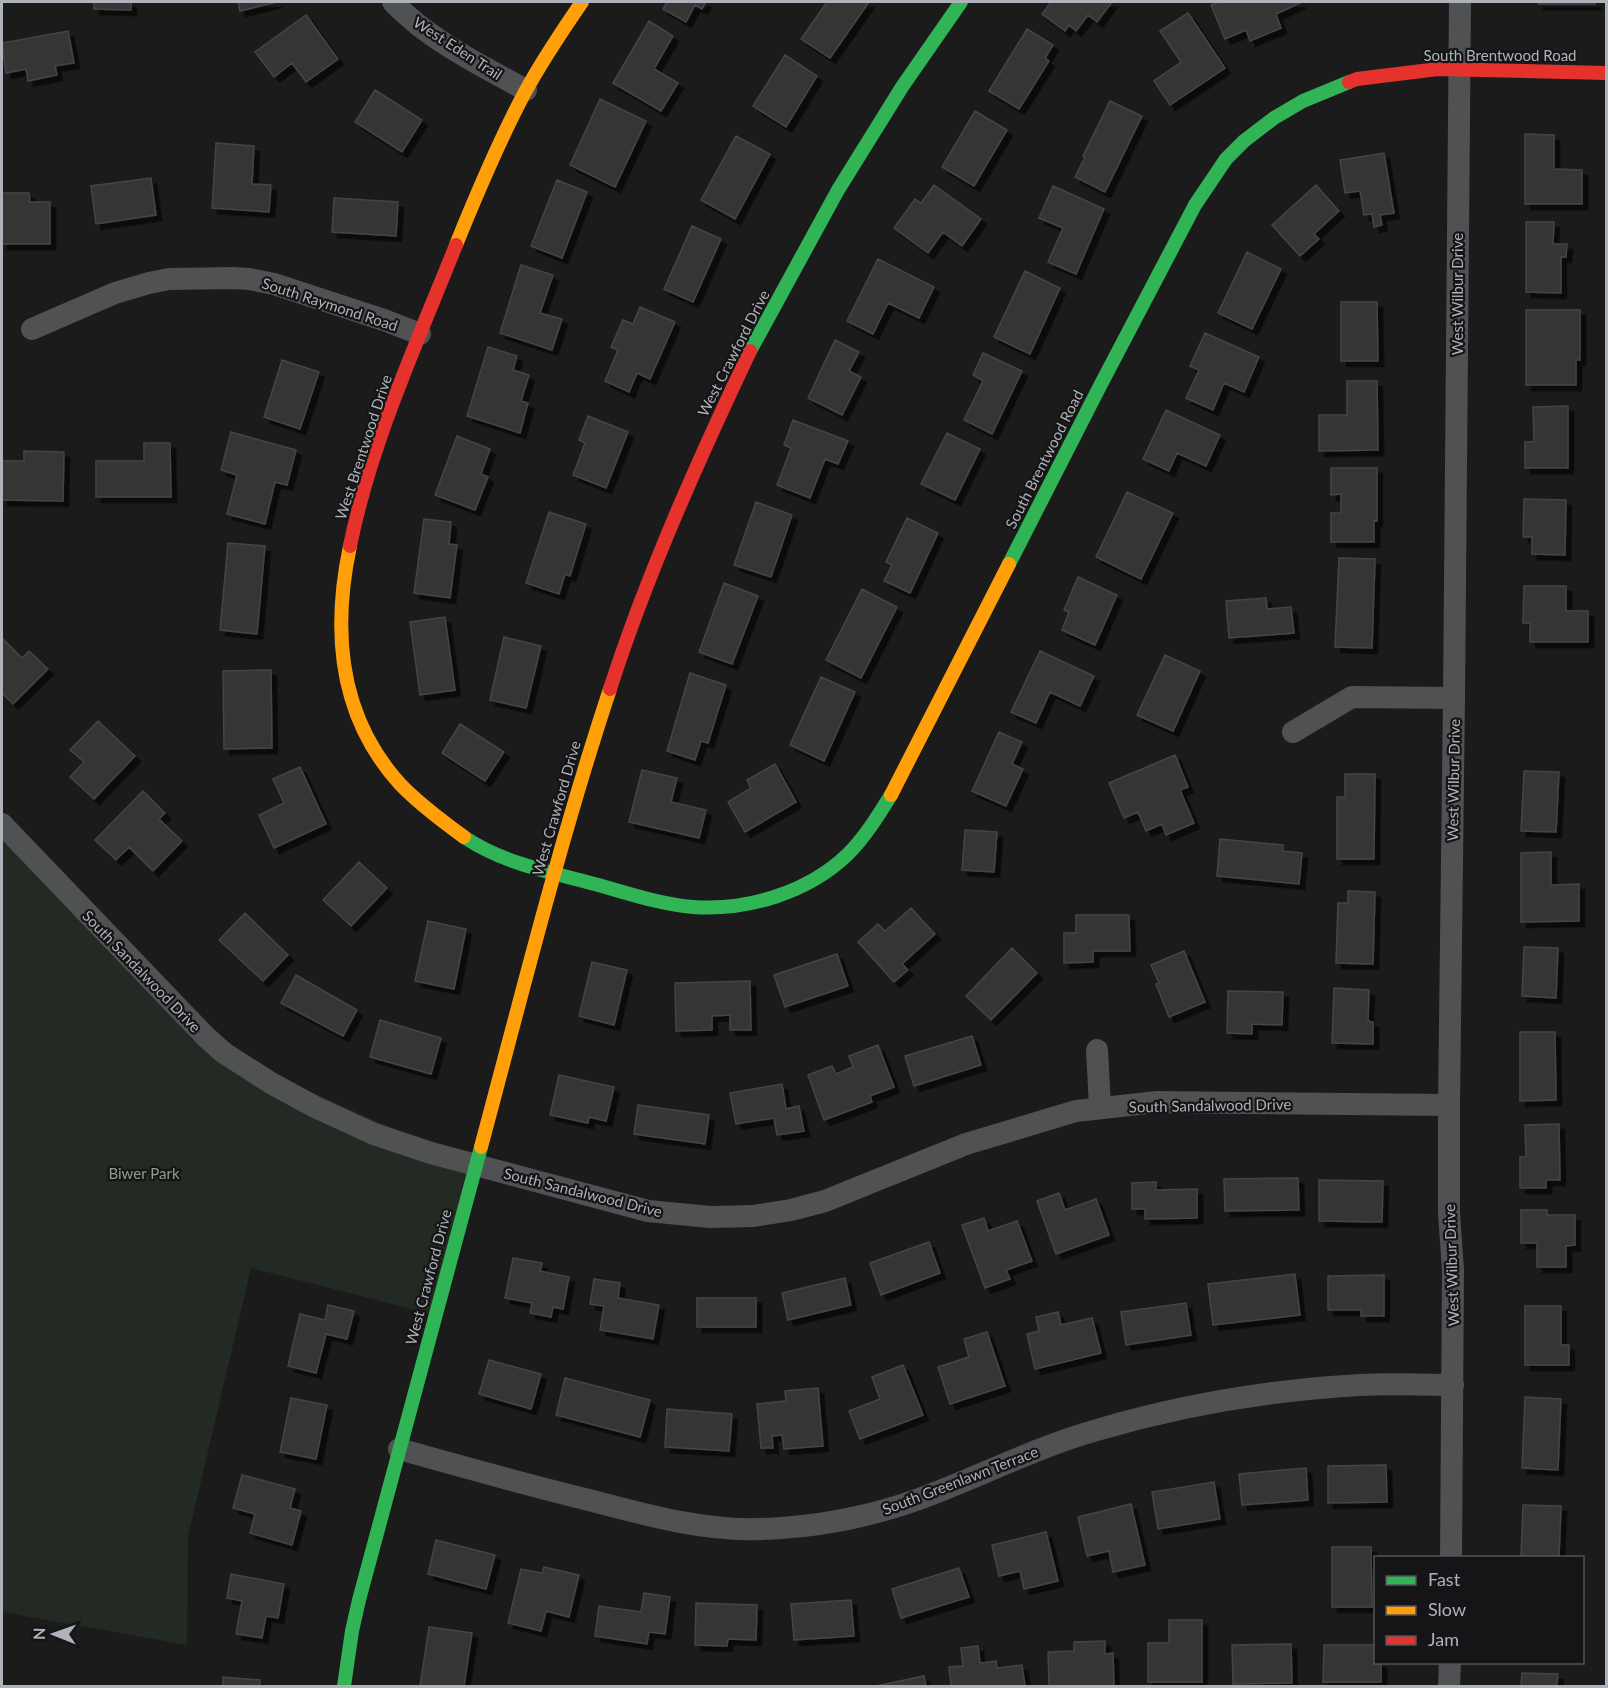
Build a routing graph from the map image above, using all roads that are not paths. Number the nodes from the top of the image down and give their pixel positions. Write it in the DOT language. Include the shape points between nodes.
graph roads {
  1 [pos="393,2"];
  2 [pos="582,2"];
  3 [pos="961,2"];
  4 [pos="1460,2"];
  5 [pos="1459,70"];
  6 [pos="1606,73"];
  7 [pos="526,90"];
  8 [pos="32,329"];
  9 [pos="420,334"];
  10 [pos="1454,698"];
  11 [pos="1293,732"];
  12 [pos="2,824"];
  13 [pos="554,873"];
  14 [pos="1097,1050"];
  15 [pos="1449,1105"];
  16 [pos="1100,1107"];
  17 [pos="475,1165"];
  18 [pos="1453,1385"];
  19 [pos="399,1449"];
  20 [pos="1451,1556"];
  21 [pos="1450,1664"];
  22 [pos="344,1686"];
  23 [pos="1449,1686"];
  1 -- 7 [label="street, West Eden Trail" via="433,36"];
  2 -- 7 [label="street, West Brentwood Drive"];
  3 -- 13 [label="street, West Crawford Drive" via="838,190 753,344 714,427 630,627"];
  4 -- 5 [label="street, West Wilbur Drive"];
  5 -- 6 [label="street, South Brentwood Road"];
  5 -- 10 [label="street, West Wilbur Drive"];
  5 -- 13 [label="street, South Brentwood Road" via="1438,69 1357,80 1303,101 1274,118 1226,159 1195,206 1105,375 893,793 844,859 811,882 770,899 712,909 660,902"];
  7 -- 9 [label="street, West Brentwood Drive" via="488,166"];
  8 -- 9 [label="street, South Raymond Road" via="115,293 149,283 234,278 274,284"];
  9 -- 13 [label="street, West Brentwood Drive" via="358,507 342,597 344,670 355,709 396,780 470,841 517,863"];
  10 -- 11 [label="street" via="1352,698"];
  10 -- 15 [label="street, West Wilbur Drive"];
  12 -- 17 [label="street, South Sandalwood Drive" via="224,1053 315,1107 374,1134"];
  13 -- 17 [label="street, West Crawford Drive"];
  14 -- 16 [label="street"];
  15 -- 16 [label="street, South Sandalwood Drive" via="1157,1102"];
  15 -- 18 [label="street, West Wilbur Drive"];
  16 -- 17 [label="street, South Sandalwood Drive" via="985,1138 825,1201 753,1216 710,1217 648,1211"];
  17 -- 19 [label="street, West Crawford Drive"];
  18 -- 19 [label="street, South Greenlawn Terrace" via="1294,1390 1184,1408 1063,1441 872,1514 759,1530 657,1518"];
  18 -- 20 [label="street, West Wilbur Drive"];
  19 -- 22 [label="street, West Crawford Drive" via="359,1600"];
  21 -- 23 [label="street"];
}
